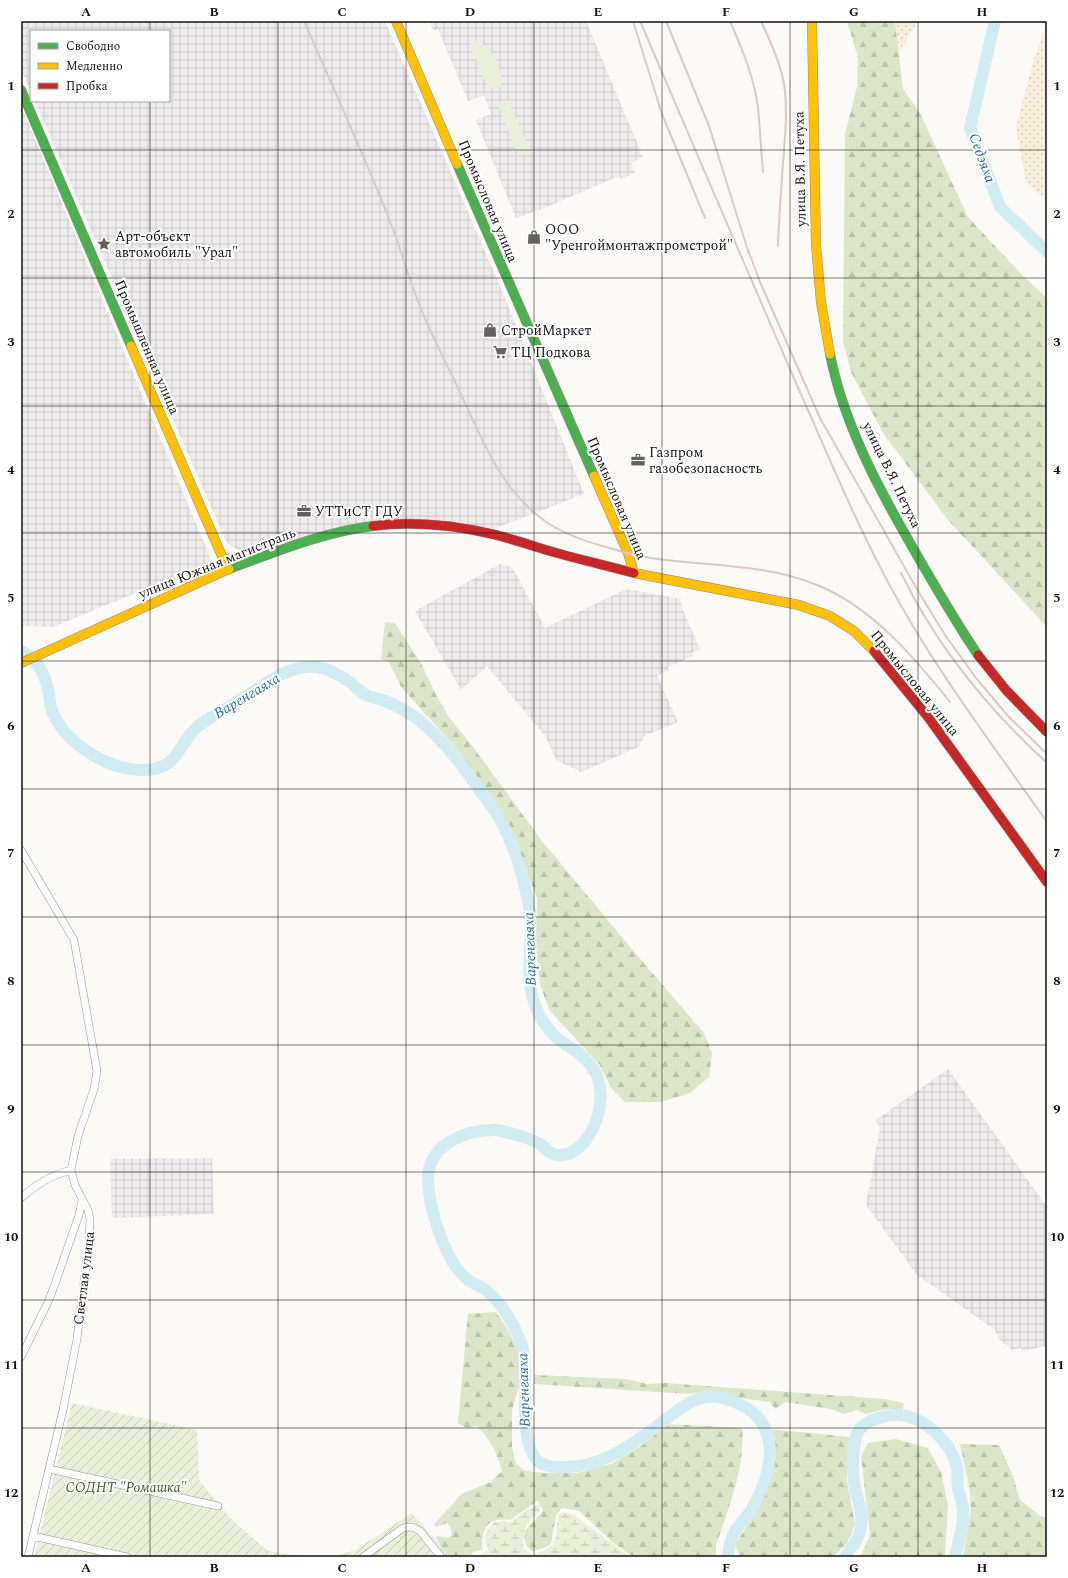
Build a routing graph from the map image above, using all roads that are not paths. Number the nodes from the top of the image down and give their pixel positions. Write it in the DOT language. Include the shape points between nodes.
graph roads {
  1 [pos="396,21"];
  2 [pos="812,21"];
  3 [pos="21,90"];
  4 [pos="228,570"];
  5 [pos="634,573"];
  6 [pos="21,663"];
  7 [pos="1047,732"];
  8 [pos="21,850"];
  9 [pos="1047,882"];
  10 [pos="70,1170"];
  11 [pos="21,1198"];
  12 [pos="82,1200"];
  13 [pos="21,1357"];
  14 [pos="49,1469"];
  15 [pos="218,1506"];
  16 [pos="33,1536"];
  17 [pos="28,1557"];
  18 [pos="127,1557"];
  19 [pos="363,1557"];
  20 [pos="441,1557"];
  1 -- 5 [label="main road, Промысловая улица" via="628,553"];
  2 -- 7 [label="main road, улица В.Я. Петуха" via="814,202 819,275 828,340 838,386 862,450 886,500 970,643 1007,693"];
  3 -- 4 [label="main road, Промышленная улица"];
  4 -- 5 [label="main road, улица Южная магистраль" via="332,533 370,525 406,523 447,526 492,534"];
  4 -- 6 [label="main road, улица Южная магистраль"];
  5 -- 9 [label="main road, Промысловая улица" via="799,605 830,616 854,631 928,717"];
  8 -- 10 [label="street" via="74,940 96,1059 94,1089"];
  10 -- 11 [label="street" via="42,1182"];
  10 -- 12 [label="street, Светлая улица"];
  12 -- 13 [label="street" via="55,1284"];
  12 -- 14 [label="street, Светлая улица" via="90,1220 88,1256 77,1339"];
  14 -- 15 [label="street"];
  14 -- 16 [label="street, Светлая улица"];
  16 -- 17 [label="street, Светлая улица"];
  16 -- 18 [label="street"];
  19 -- 20 [label="street" via="407,1527 420,1531"];
}
